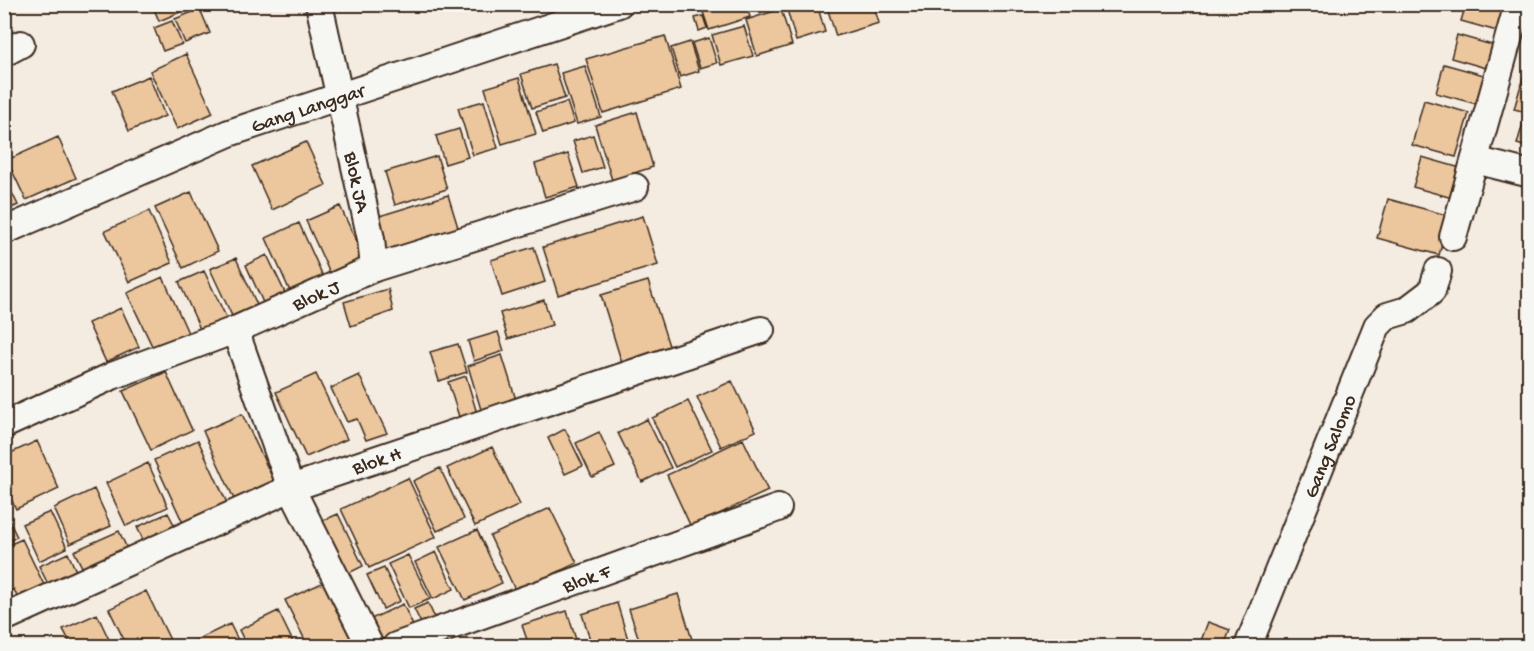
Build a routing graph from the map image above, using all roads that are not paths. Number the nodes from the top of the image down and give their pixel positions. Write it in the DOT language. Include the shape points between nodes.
graph roads {
  1 [pos="319,4"];
  2 [pos="619,4"];
  3 [pos="1518,4"];
  4 [pos="338,96"];
  5 [pos="1474,160"];
  6 [pos="1530,174"];
  7 [pos="635,187"];
  8 [pos="4,231"];
  9 [pos="1453,237"];
  10 [pos="374,268"];
  11 [pos="1438,271"];
  12 [pos="235,330"];
  13 [pos="760,330"];
  14 [pos="4,425"];
  15 [pos="291,488"];
  16 [pos="778,508"];
  17 [pos="4,618"];
  18 [pos="370,646"];
  19 [pos="396,646"];
  20 [pos="1248,646"];
  1 -- 4 [label="street, Blok JA"];
  2 -- 4 [label="street, Gang Langgar"];
  3 -- 5 [label="street"];
  4 -- 8 [label="street, Gang Langgar" via="229,133"];
  4 -- 10 [label="street, Blok JA" via="371,239"];
  5 -- 6 [label="street"];
  5 -- 9 [label="street"];
  7 -- 10 [label="street, Blok J"];
  10 -- 12 [label="street, Blok J"];
  11 -- 20 [label="street, Gang Salomo" via="1432,291 1407,310 1387,316 1377,326"];
  12 -- 14 [label="street, Blok J" via="112,376"];
  12 -- 15 [label="street"];
  13 -- 15 [label="street, Blok H"];
  15 -- 17 [label="street, Blok H"];
  15 -- 18 [label="street"];
  16 -- 19 [label="street, Blok F"];
}
